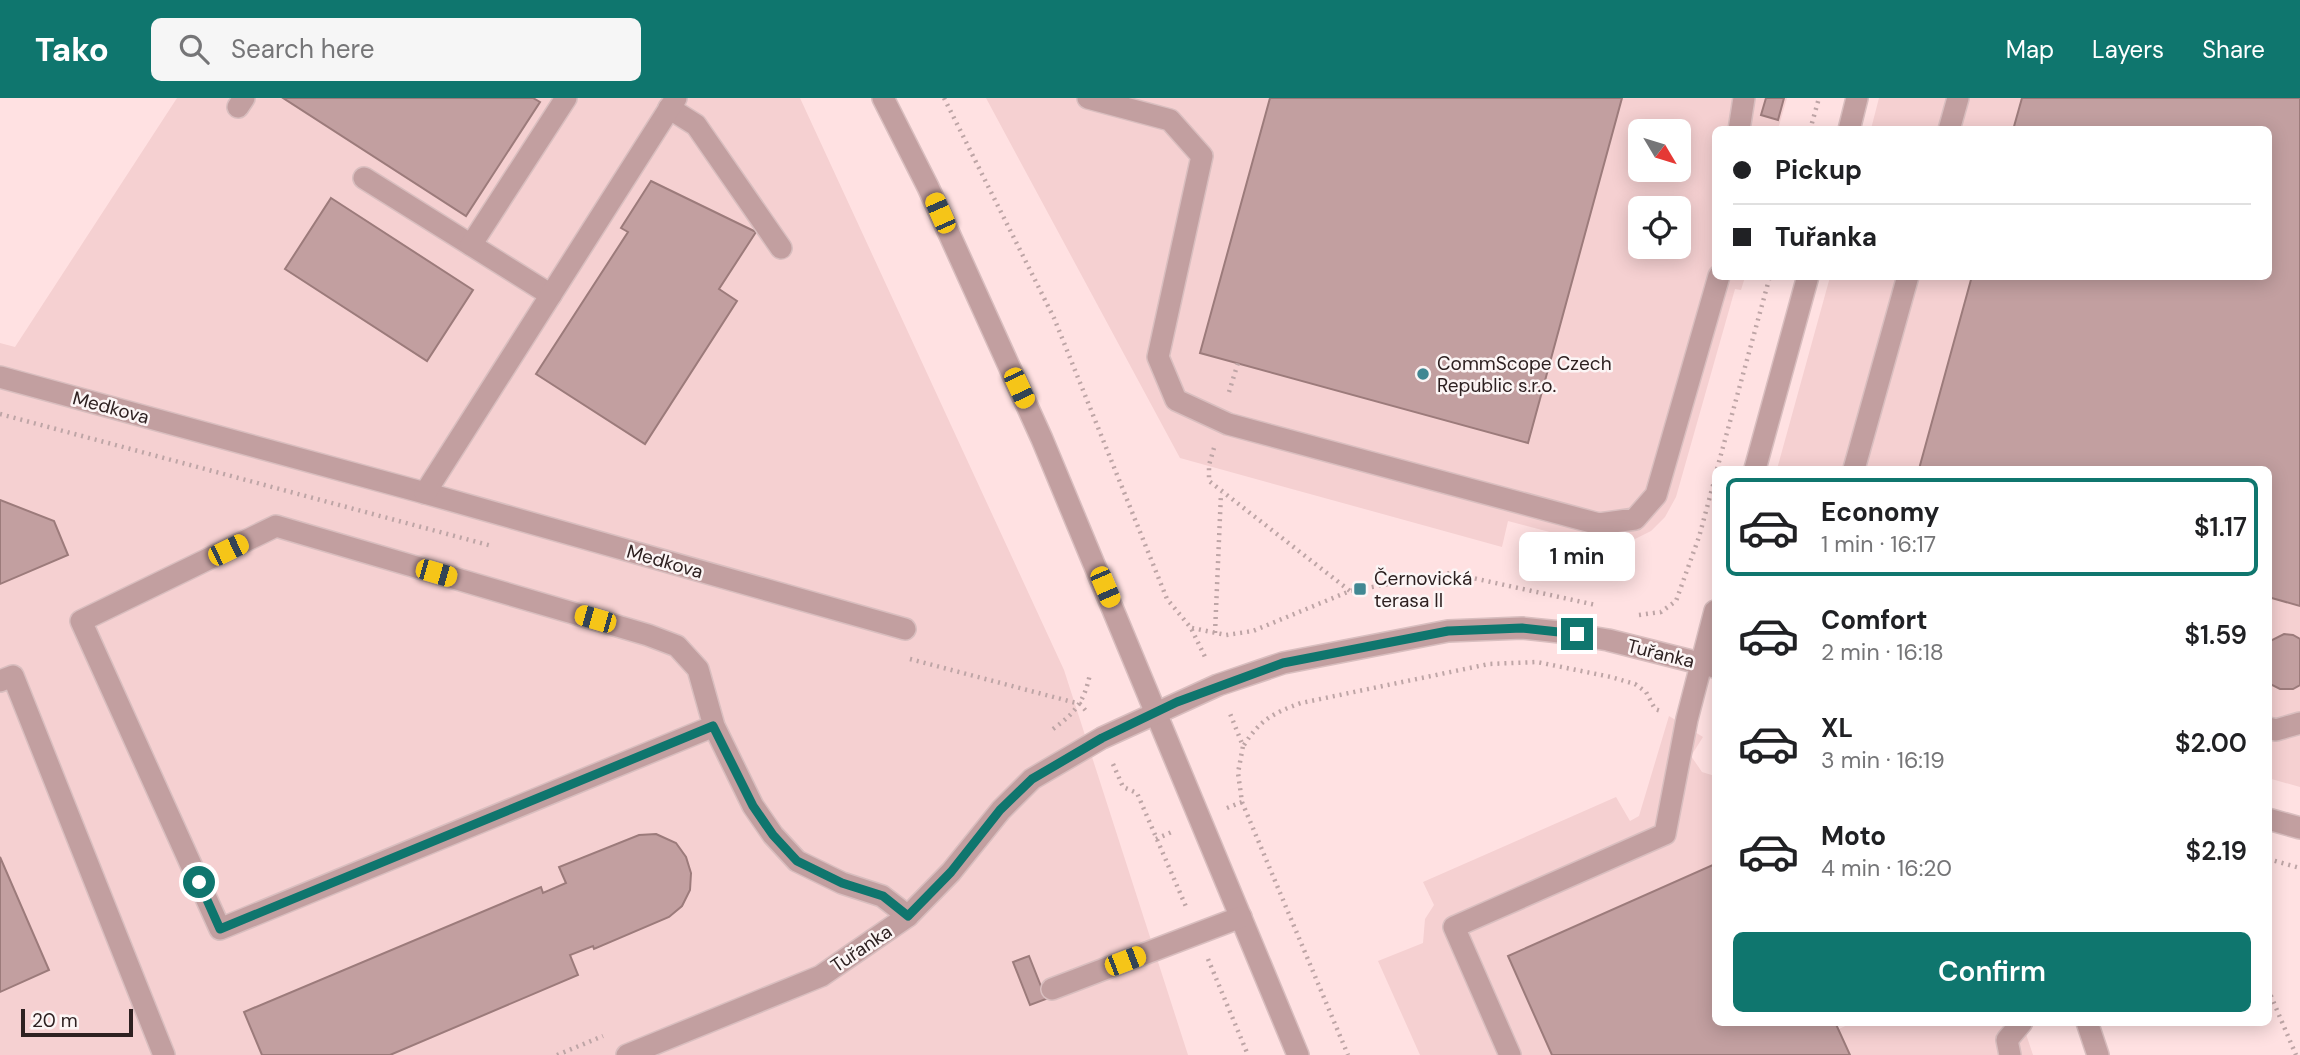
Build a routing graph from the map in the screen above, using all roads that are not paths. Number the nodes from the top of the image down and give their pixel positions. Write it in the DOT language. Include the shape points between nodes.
graph roads {
  1 [pos="566,98"];
  2 [pos="883,98"];
  3 [pos="1088,98"];
  4 [pos="1744,98"];
  5 [pos="1857,98"];
  6 [pos="1958,98"];
  7 [pos="673,103"];
  8 [pos="1740,126"];
  9 [pos="1850,126"];
  10 [pos="1950,126"];
  11 [pos="364,178"];
  12 [pos="471,245"];
  13 [pos="781,248"];
  14 [pos="1717,280"];
  15 [pos="1807,280"];
  16 [pos="1907,280"];
  17 [pos="551,295"];
  18 [pos="0,377"];
  19 [pos="1756,466"];
  20 [pos="1855,466"];
  21 [pos="425,493"];
  22 [pos="905,629"];
  23 [pos="1712,634"];
  24 [pos="1708,665"];
  25 [pos="0,681"];
  26 [pos="1157,711"];
  27 [pos="2300,723"];
  28 [pos="713,726"];
  29 [pos="2272,728"];
  30 [pos="2272,820"];
  31 [pos="2300,828"];
  32 [pos="908,916"];
  33 [pos="1241,917"];
  34 [pos="1052,989"];
  35 [pos="2019,1026"];
  36 [pos="2088,1026"];
  37 [pos="164,1055"];
  38 [pos="627,1055"];
  39 [pos="1298,1055"];
  40 [pos="1510,1055"];
  41 [pos="2010,1055"];
  42 [pos="2098,1055"];
  1 -- 12 [label="street"];
  2 -- 26 [label="street" via="1042,439"];
  3 -- 14 [label="street" via="1170,120 1202,156 1157,357 1176,400 1228,424 1599,524 1635,519 1656,495"];
  4 -- 8 [label="street"];
  5 -- 9 [label="street"];
  6 -- 10 [label="street"];
  7 -- 13 [label="street" via="696,125"];
  7 -- 17 [label="street"];
  11 -- 12 [label="street"];
  12 -- 17 [label="street"];
  15 -- 19 [label="street"];
  16 -- 20 [label="street"];
  17 -- 21 [label="street"];
  18 -- 21 [label="street, Medkova"];
  21 -- 22 [label="street, Medkova"];
  23 -- 24 [label="street"];
  24 -- 26 [label="street, Tuřanka" via="1560,632 1522,628 1448,631 1283,663"];
  24 -- 40 [label="street" via="1687,719 1665,834 1454,927"];
  25 -- 37 [label="street" via="13,676"];
  26 -- 32 [label="street, Tuřanka" via="1032,779"];
  26 -- 33 [label="street"];
  27 -- 29 [label="street"];
  28 -- 28 [label="street" via="698,668 677,646 276,526 81,621 220,929"];
  28 -- 32 [label="street" via="753,806 797,861 883,896"];
  30 -- 31 [label="street"];
  32 -- 38 [label="street, Tuřanka" via="821,976"];
  33 -- 34 [label="street"];
  33 -- 39 [label="street"];
  35 -- 41 [label="street" via="2007,1040"];
  36 -- 42 [label="street"];
}
